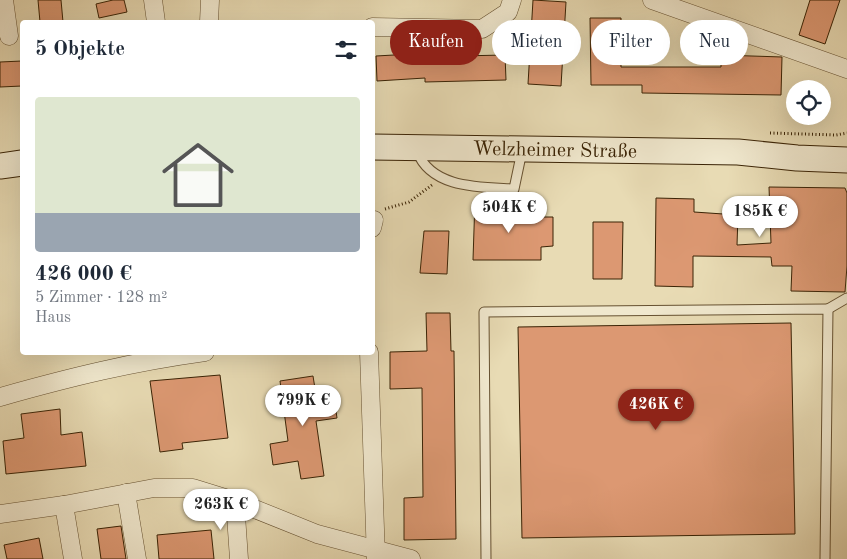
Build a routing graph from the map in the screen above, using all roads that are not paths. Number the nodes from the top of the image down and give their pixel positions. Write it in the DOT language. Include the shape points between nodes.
graph roads {
  1 [pos="4,0"];
  2 [pos="153,0"];
  3 [pos="210,0"];
  4 [pos="512,0"];
  5 [pos="652,0"];
  6 [pos="156,20"];
  7 [pos="209,20"];
  8 [pos="375,27"];
  9 [pos="10,36"];
  10 [pos="847,69"];
  11 [pos="375,147"];
  12 [pos="416,147"];
  13 [pos="847,147"];
  14 [pos="523,148"];
  15 [pos="738,152"];
  16 [pos="847,160"];
  17 [pos="20,163"];
  18 [pos="0,166"];
  19 [pos="847,298"];
  20 [pos="828,309"];
  21 [pos="182,355"];
  22 [pos="369,355"];
  23 [pos="0,397"];
  24 [pos="126,493"];
  25 [pos="236,501"];
  26 [pos="64,505"];
  27 [pos="0,514"];
  28 [pos="376,555"];
  29 [pos="73,559"];
  30 [pos="137,559"];
  31 [pos="240,559"];
  32 [pos="411,559"];
  33 [pos="486,559"];
  34 [pos="825,559"];
  1 -- 9 [label="street"];
  2 -- 6 [label="street"];
  3 -- 7 [label="street"];
  4 -- 8 [label="street" via="508,12 482,29"];
  5 -- 10 [label="street"];
  11 -- 12 [label="main road, Welzheimer Straße"];
  12 -- 14 [label="main road, Welzheimer Straße"];
  12 -- 14 [label="lane" via="431,170 460,186 514,189"];
  13 -- 15 [label="main road, Welzheimer Straße" via="798,146"];
  14 -- 15 [label="main road, Welzheimer Straße"];
  15 -- 16 [label="main road, Welzheimer Straße"];
  17 -- 18 [label="main road"];
  19 -- 20 [label="lane"];
  20 -- 33 [label="lane" via="484,312"];
  20 -- 34 [label="lane"];
  21 -- 23 [label="street" via="84,373"];
  22 -- 28 [label="street"];
  24 -- 25 [label="street" via="154,488 193,488"];
  24 -- 26 [label="street"];
  24 -- 30 [label="street"];
  25 -- 28 [label="street"];
  25 -- 31 [label="street"];
  26 -- 27 [label="street"];
  26 -- 29 [label="street"];
  28 -- 32 [label="street"];
}
